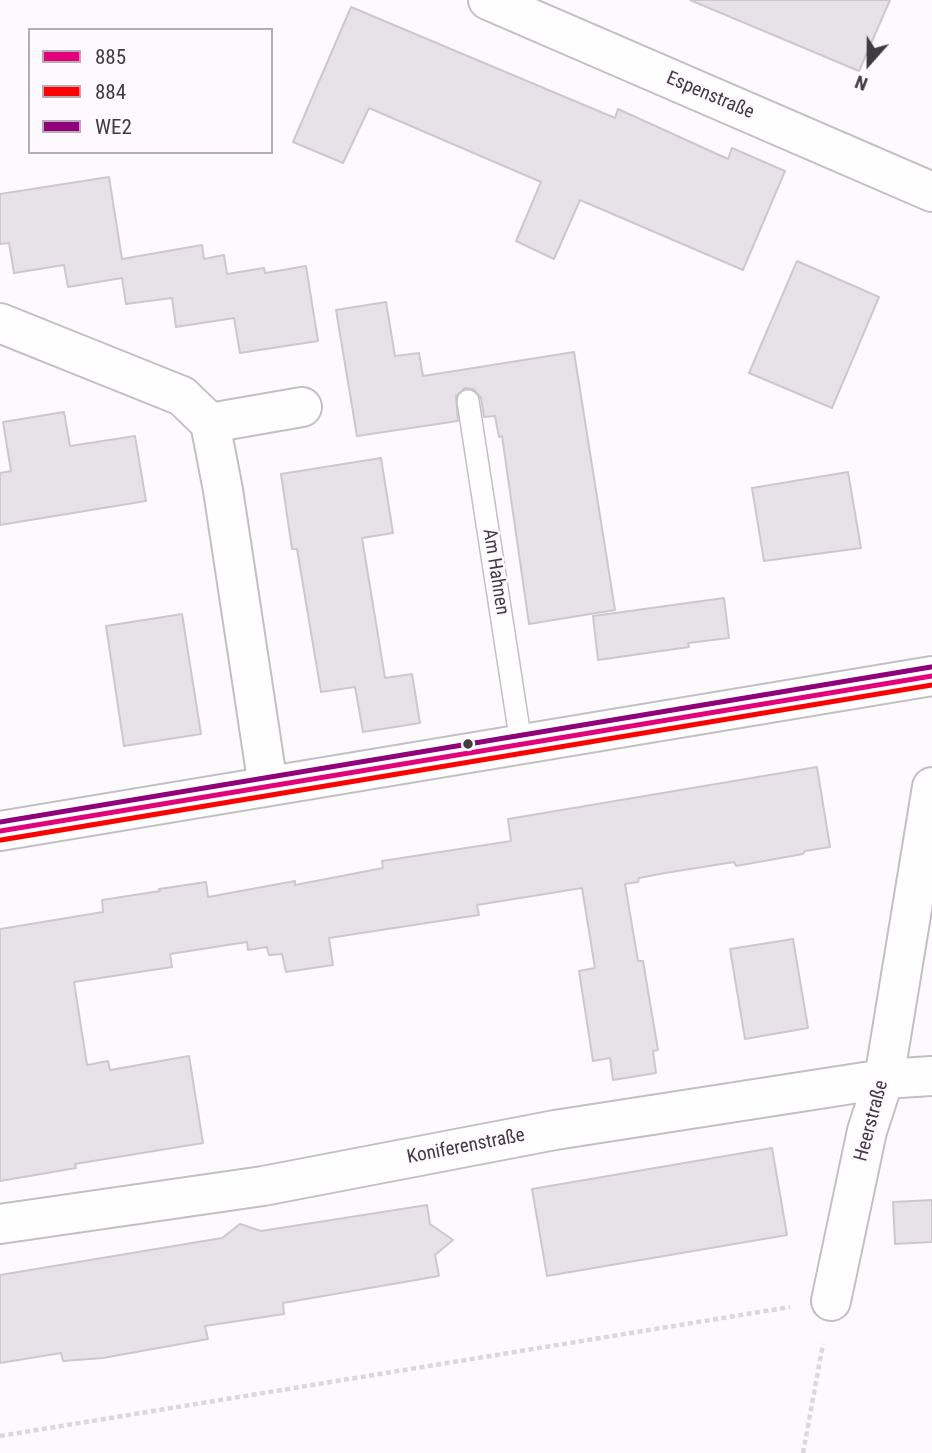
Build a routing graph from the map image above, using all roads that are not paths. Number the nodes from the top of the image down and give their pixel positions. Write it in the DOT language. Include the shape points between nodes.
graph roads {
  1 [pos="488,0"];
  2 [pos="932,192"];
  3 [pos="0,323"];
  4 [pos="468,401"];
  5 [pos="302,407"];
  6 [pos="210,423"];
  7 [pos="932,676"];
  8 [pos="521,743"];
  9 [pos="268,786"];
  10 [pos="932,787"];
  11 [pos="0,831"];
  12 [pos="932,1076"];
  13 [pos="884,1079"];
  14 [pos="0,1224"];
  15 [pos="831,1301"];
  1 -- 2 [label="street, Espenstraße"];
  3 -- 6 [label="street" via="182,396"];
  4 -- 8 [label="lane, Am Hahnen"];
  5 -- 6 [label="street"];
  6 -- 9 [label="street"];
  7 -- 8 [label="street"];
  8 -- 9 [label="street"];
  9 -- 11 [label="street"];
  10 -- 13 [label="street, Heerstraße"];
  12 -- 13 [label="street, Koniferenstraße"];
  13 -- 14 [label="street, Koniferenstraße" via="555,1130 264,1186"];
  13 -- 15 [label="street, Heerstraße" via="867,1131"];
}
